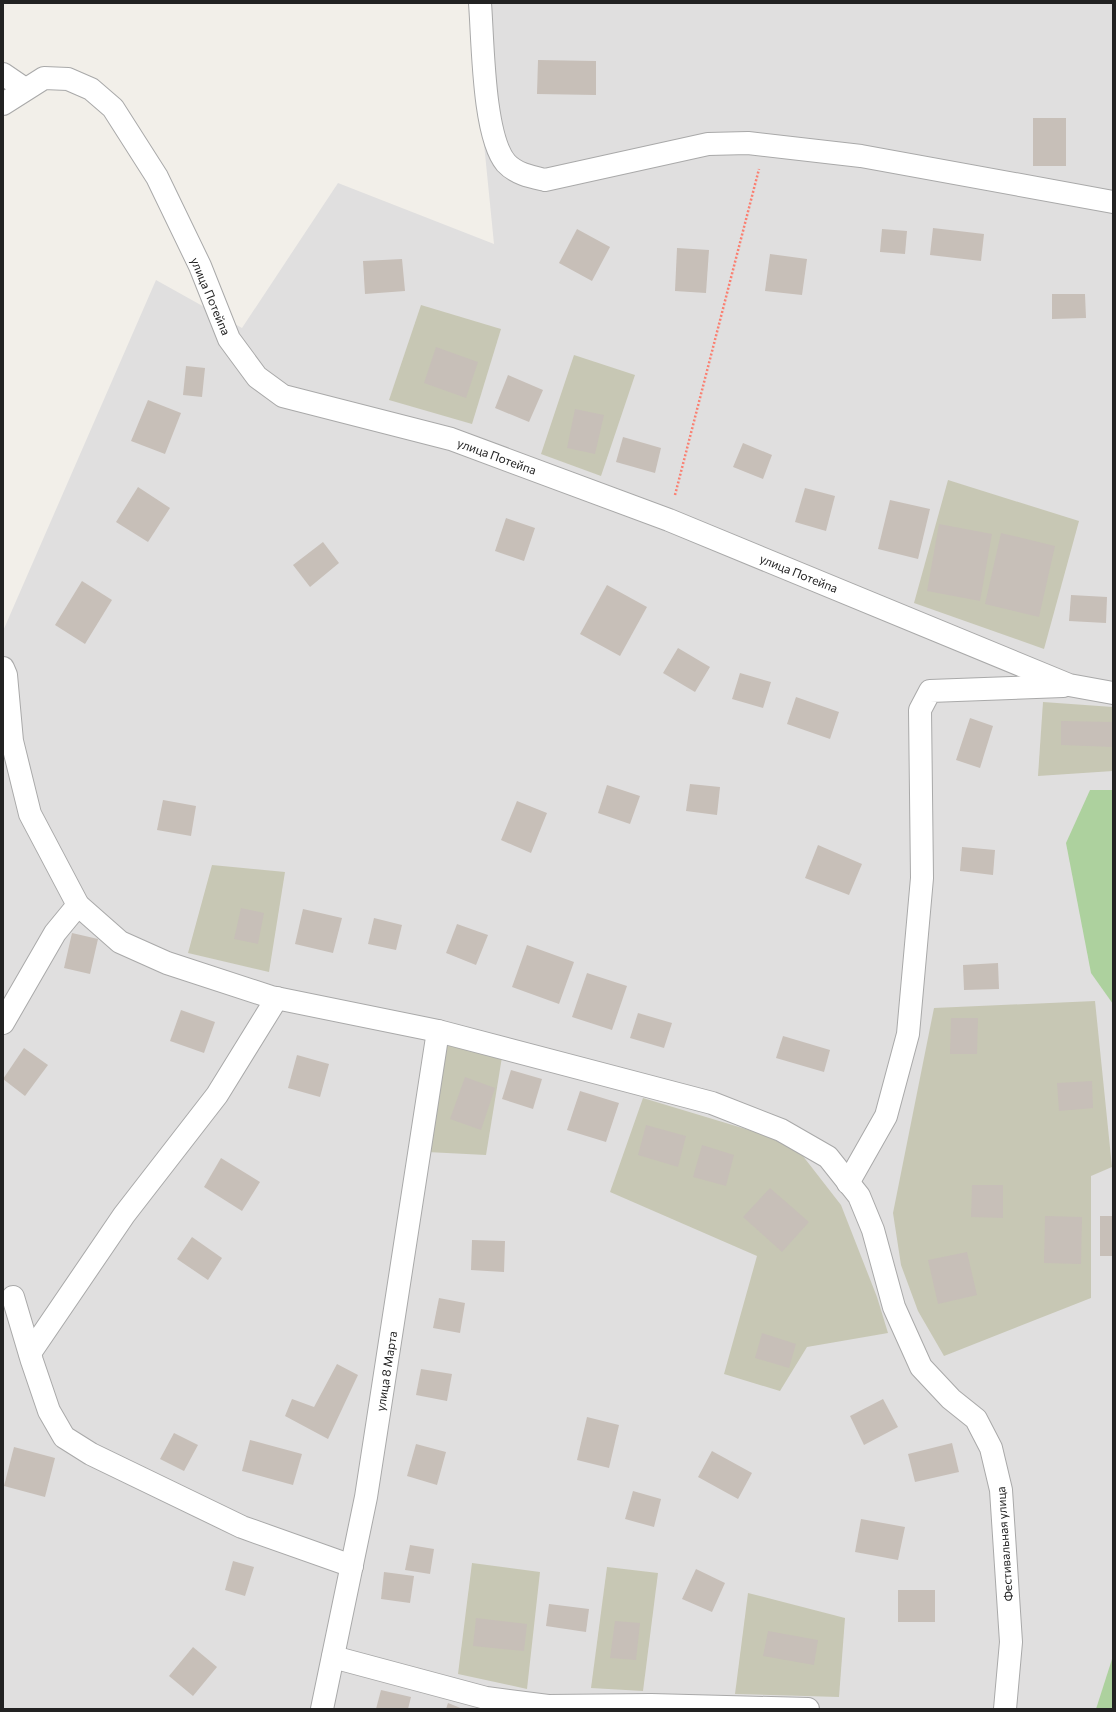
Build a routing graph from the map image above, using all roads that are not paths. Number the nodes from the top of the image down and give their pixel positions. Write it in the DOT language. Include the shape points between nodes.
graph roads {
  1 [pos="480,3"];
  2 [pos="3,74"];
  3 [pos="25,89"];
  4 [pos="3,104"];
  5 [pos="1113,202"];
  6 [pos="3,668"];
  7 [pos="1070,685"];
  8 [pos="1113,693"];
  9 [pos="78,906"];
  10 [pos="277,998"];
  11 [pos="3,1023"];
  12 [pos="438,1031"];
  13 [pos="848,1183"];
  14 [pos="13,1297"];
  15 [pos="30,1353"];
  16 [pos="352,1566"];
  17 [pos="333,1657"];
  18 [pos="322,1709"];
  19 [pos="808,1709"];
  20 [pos="1005,1709"];
  1 -- 5 [label="street" via="488,115 497,146 507,163 525,175 545,180 708,144 748,143 861,156"];
  2 -- 3 [label="street"];
  3 -- 4 [label="street, улица Потейпа"];
  3 -- 7 [label="street, улица Потейпа" via="44,78 68,79 91,89 113,108 157,177 200,266 229,339 257,377 283,396 451,439 669,520"];
  6 -- 9 [label="street" via="6,675 12,741 30,814"];
  7 -- 8 [label="street, улица Потейпа"];
  7 -- 13 [label="street" via="930,691 920,710 922,878 908,1034 886,1116"];
  9 -- 10 [label="street, Фестивальная улица" via="120,942 167,963"];
  9 -- 11 [label="street" via="55,933"];
  10 -- 12 [label="street, Фестивальная улица"];
  10 -- 15 [label="street" via="217,1095 124,1215"];
  12 -- 13 [label="street, Фестивальная улица" via="712,1103 781,1130 828,1157"];
  12 -- 16 [label="street, улица 8 Марта" via="366,1497"];
  13 -- 20 [label="street, Фестивальная улица" via="859,1196 870,1224 894,1308 921,1367 951,1399 976,1419 991,1448 1001,1490 1011,1642"];
  14 -- 15 [label="street"];
  15 -- 16 [label="street" via="49,1411 64,1437 91,1454 242,1527"];
  16 -- 17 [label="street, улица 8 Марта"];
  17 -- 18 [label="street, улица 8 Марта"];
  17 -- 19 [label="street" via="486,1698 548,1706 651,1705"];
}
